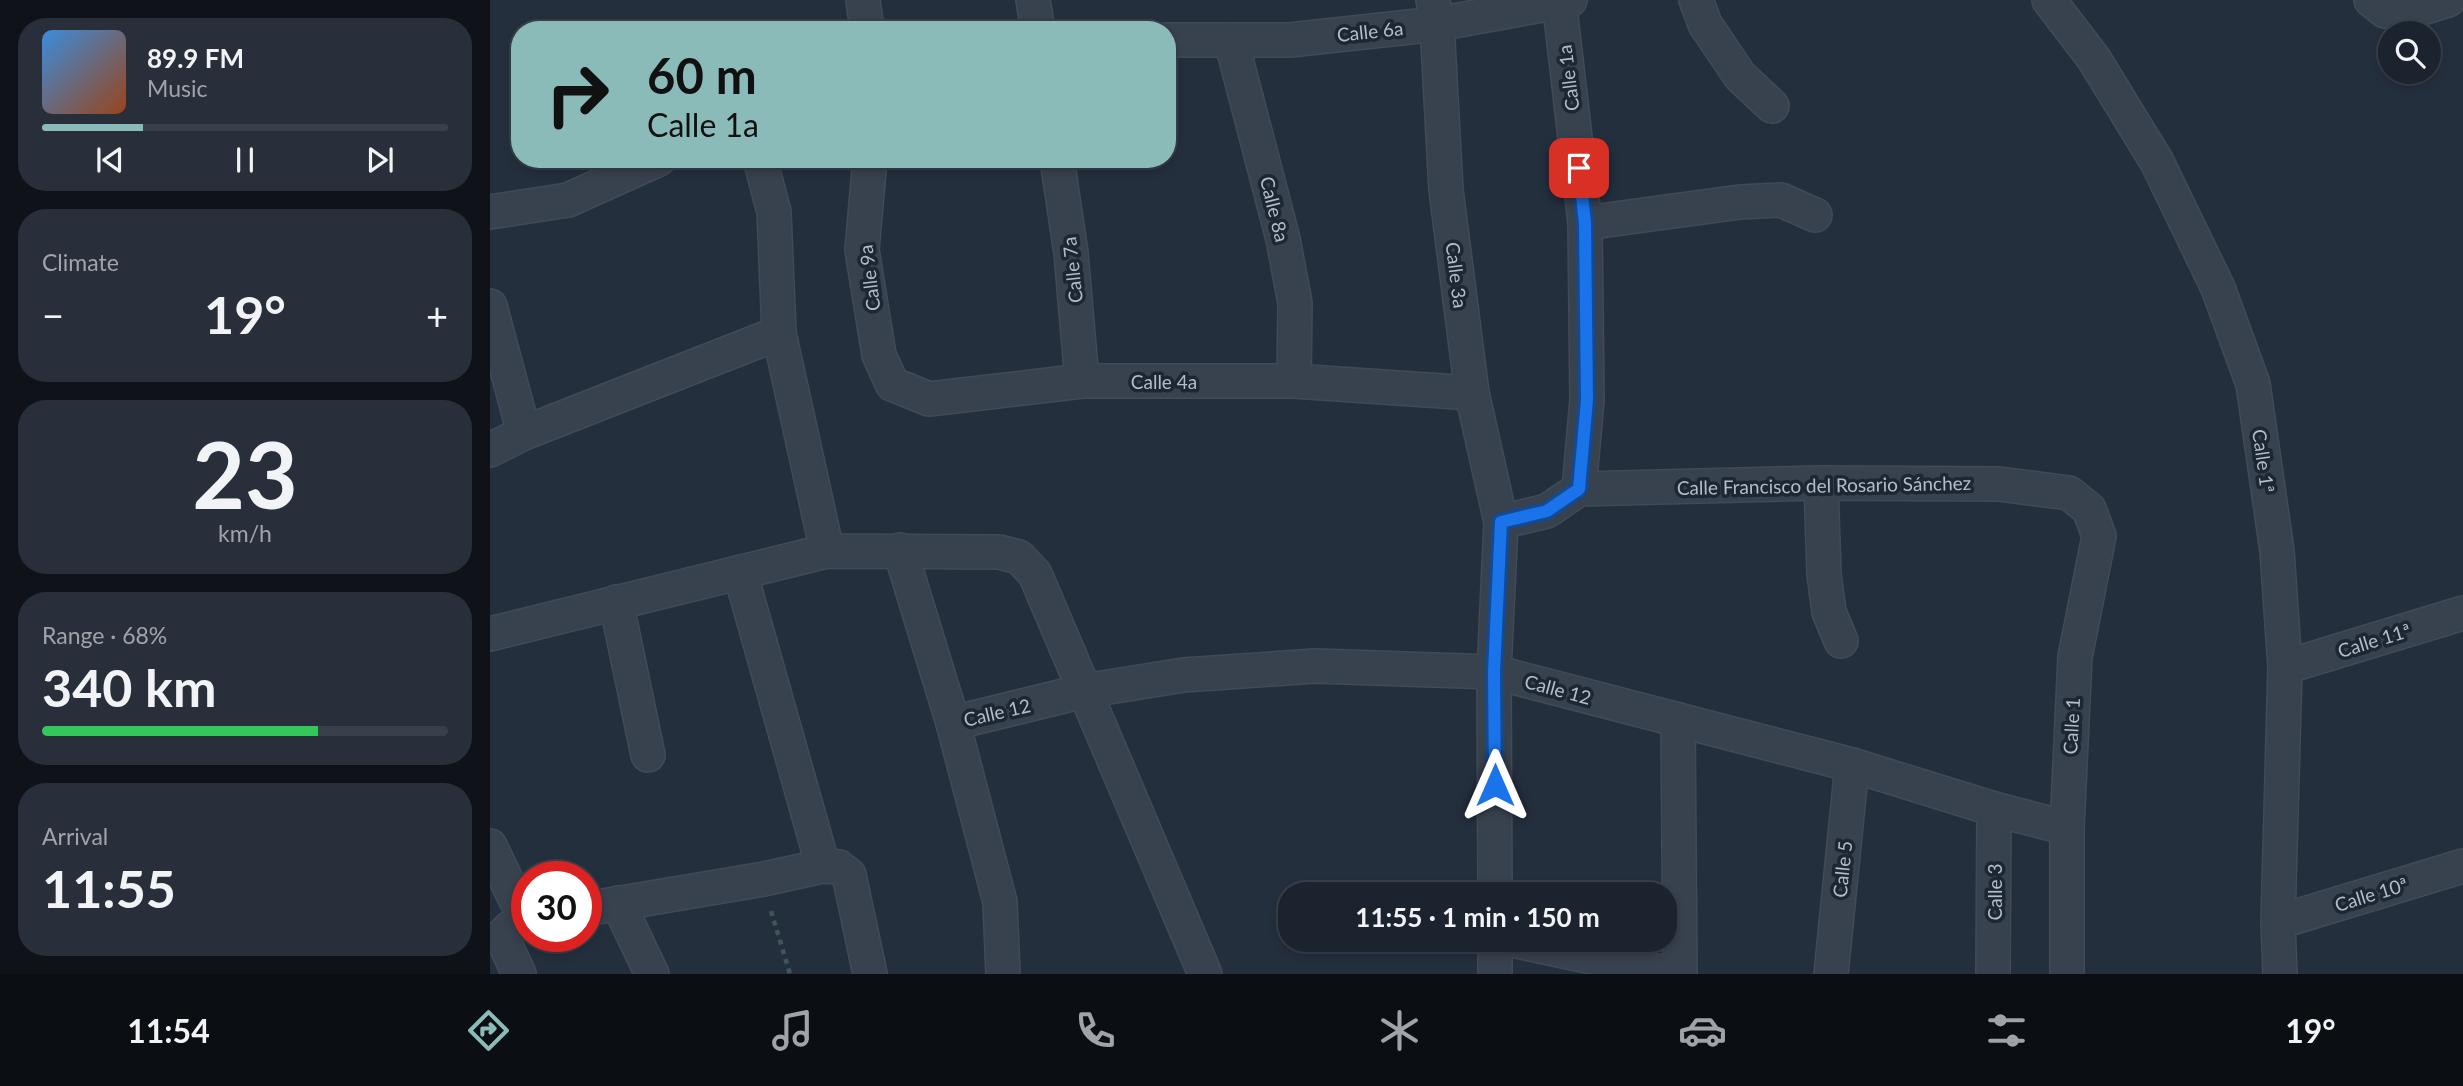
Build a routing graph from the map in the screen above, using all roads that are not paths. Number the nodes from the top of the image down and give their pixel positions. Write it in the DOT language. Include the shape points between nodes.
graph roads {
  1 [pos="863,0"];
  2 [pos="1033,0"];
  3 [pos="1696,0"];
  4 [pos="2049,0"];
  5 [pos="2371,0"];
  6 [pos="2448,0"];
  7 [pos="1563,1"];
  8 [pos="1435,12"];
  9 [pos="866,21"];
  10 [pos="1036,21"];
  11 [pos="1176,40"];
  12 [pos="1231,40"];
  13 [pos="1772,106"];
  14 [pos="639,168"];
  15 [pos="762,168"];
  16 [pos="869,168"];
  17 [pos="1058,168"];
  18 [pos="490,212"];
  19 [pos="1815,215"];
  20 [pos="1585,223"];
  21 [pos="490,306"];
  22 [pos="779,332"];
  23 [pos="879,355"];
  24 [pos="1294,381"];
  25 [pos="1082,382"];
  26 [pos="1472,393"];
  27 [pos="523,433"];
  28 [pos="490,450"];
  29 [pos="1821,483"];
  30 [pos="1579,489"];
  31 [pos="2069,493"];
  32 [pos="1501,522"];
  33 [pos="900,550"];
  34 [pos="827,551"];
  35 [pos="740,572"];
  36 [pos="616,602"];
  37 [pos="2463,613"];
  38 [pos="490,634"];
  39 [pos="1842,641"];
  40 [pos="2285,667"];
  41 [pos="1494,672"];
  42 [pos="1084,691"];
  43 [pos="1678,720"];
  44 [pos="953,723"];
  45 [pos="648,755"];
  46 [pos="1852,765"];
  47 [pos="1994,809"];
  48 [pos="2067,828"];
  49 [pos="490,846"];
  50 [pos="823,866"];
  51 [pos="2463,866"];
  52 [pos="1495,882"];
  53 [pos="511,889"];
  54 [pos="602,906"];
  55 [pos="2278,922"];
  56 [pos="511,929"];
  57 [pos="1495,952"];
  58 [pos="1568,952"];
  59 [pos="519,974"];
  60 [pos="652,974"];
  61 [pos="870,974"];
  62 [pos="1003,974"];
  63 [pos="1205,974"];
  64 [pos="1495,974"];
  65 [pos="1671,974"];
  66 [pos="1680,974"];
  67 [pos="1831,974"];
  68 [pos="1993,974"];
  69 [pos="2067,974"];
  70 [pos="2280,974"];
  1 -- 9 [label="street"];
  2 -- 10 [label="street"];
  3 -- 13 [label="street" via="1705,24 1740,76"];
  4 -- 40 [label="street, Calle 1ª" via="2094,59 2157,162 2218,288 2253,384 2277,551"];
  5 -- 6 [label="street" via="2385,11 2406,13"];
  7 -- 8 [label="street, Calle 6a"];
  7 -- 20 [label="street, Calle 1a"];
  8 -- 12 [label="street, Calle 6a" via="1290,40"];
  8 -- 26 [label="street, Calle 3a" via="1446,190"];
  11 -- 12 [label="street, Calle 6a"];
  12 -- 24 [label="street, Calle 8a" via="1293,290"];
  14 -- 18 [label="street" via="568,200"];
  15 -- 22 [label="street" via="774,212"];
  16 -- 23 [label="street, Calle 9a" via="862,250"];
  17 -- 25 [label="street, Calle 7a" via="1072,253"];
  19 -- 20 [label="street" via="1781,200"];
  20 -- 30 [label="street, Calle 1a" via="1587,400"];
  21 -- 27 [label="street"];
  22 -- 27 [label="street"];
  22 -- 34 [label="street"];
  23 -- 25 [label="street, Calle 4a" via="892,384 929,399"];
  24 -- 25 [label="street, Calle 4a"];
  24 -- 26 [label="street, Calle 4a"];
  26 -- 32 [label="street, Calle 3a"];
  27 -- 28 [label="street"];
  29 -- 30 [label="street, Calle Francisco del Rosario Sánchez"];
  29 -- 31 [label="street, Calle Francisco del Rosario Sánchez" via="1999,484"];
  29 -- 39 [label="street" via="1829,612"];
  30 -- 32 [label="street" via="1547,511"];
  31 -- 48 [label="street, Calle 1" via="2090,509 2099,536 2075,657"];
  32 -- 41 [label="street, Calle 3a"];
  33 -- 34 [label="street"];
  33 -- 42 [label="street" via="999,552 1019,557 1035,574"];
  33 -- 44 [label="street"];
  34 -- 35 [label="street"];
  35 -- 36 [label="street"];
  35 -- 50 [label="street"];
  36 -- 38 [label="street"];
  36 -- 45 [label="street"];
  37 -- 40 [label="street, Calle 11ª"];
  40 -- 55 [label="street, Calle 1ª"];
  41 -- 42 [label="street, Calle 12" via="1315,666 1184,675"];
  41 -- 43 [label="street, Calle 12"];
  41 -- 52 [label="street, Calle 3a"];
  42 -- 44 [label="street, Calle 12"];
  42 -- 63 [label="street"];
  43 -- 46 [label="street, Calle 12"];
  43 -- 66 [label="street"];
  44 -- 62 [label="street" via="1000,902"];
  46 -- 47 [label="street, Calle 12"];
  46 -- 67 [label="street, Calle 5"];
  47 -- 48 [label="street, Calle 12"];
  47 -- 68 [label="street, Calle 3"];
  48 -- 69 [label="street, Calle 1"];
  49 -- 53 [label="street"];
  50 -- 54 [label="street"];
  50 -- 61 [label="street" via="839,867 849,875"];
  51 -- 55 [label="street, Calle 10ª"];
  54 -- 60 [label="street"];
  55 -- 70 [label="street, Calle 1ª"];
  56 -- 59 [label="street" via="503,934 504,942"];
  57 -- 64 [label="street"];
  58 -- 65 [label="street"];
}
